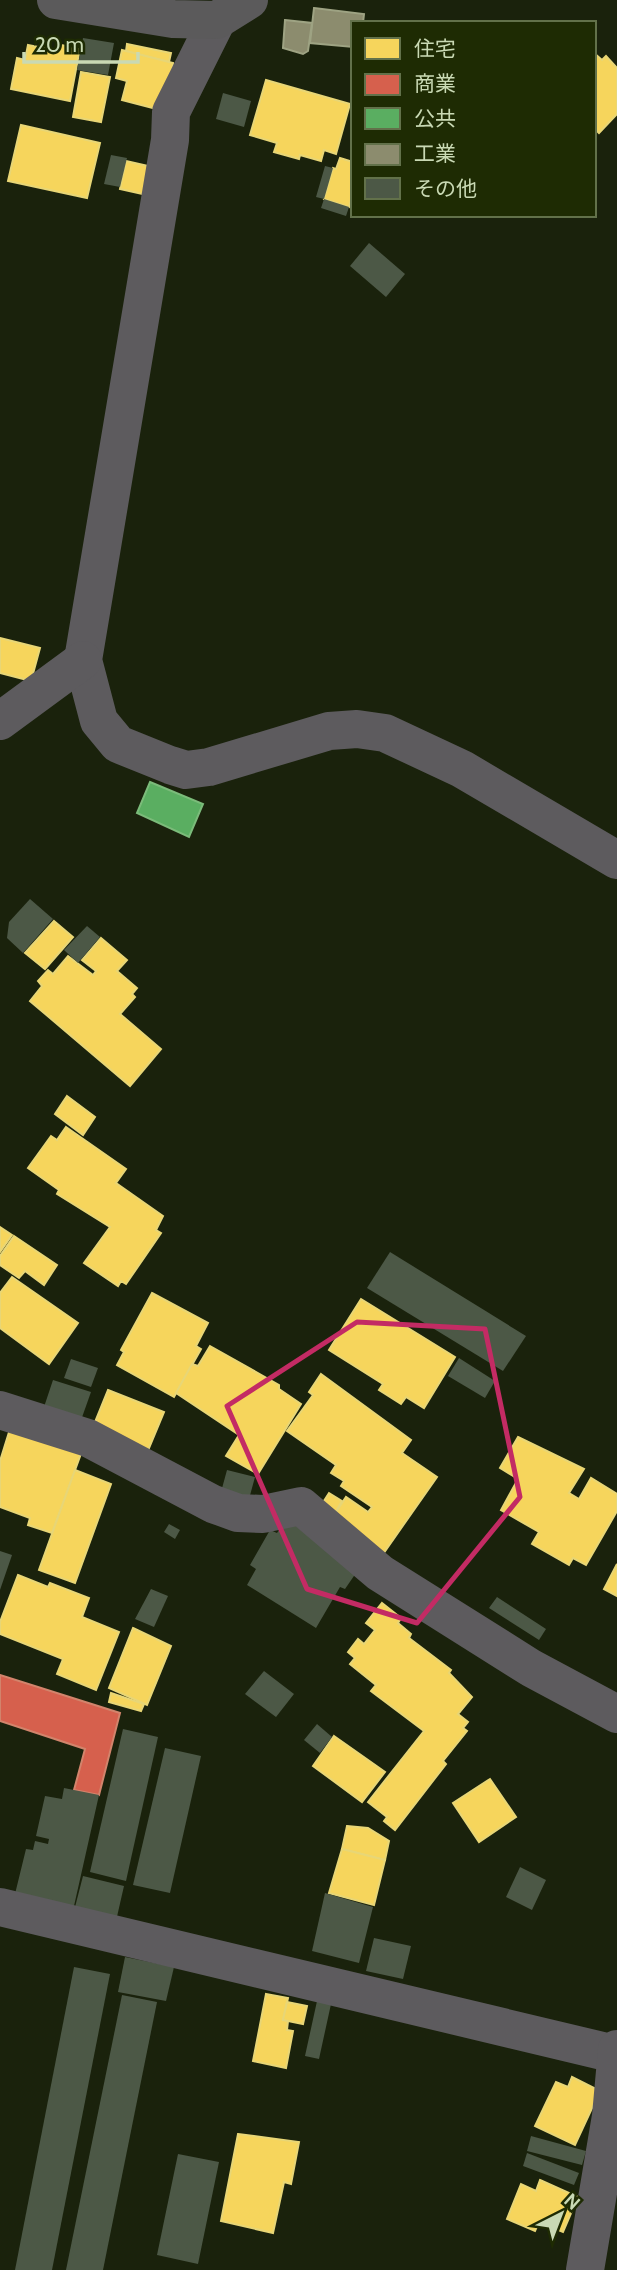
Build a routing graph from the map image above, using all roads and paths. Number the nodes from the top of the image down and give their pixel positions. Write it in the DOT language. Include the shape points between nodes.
graph roads {
  1 [pos="56,0"];
  2 [pos="249,0"];
  3 [pos="217,20"];
  4 [pos="83,660"];
  5 [pos="0,721"];
  6 [pos="617,860"];
  7 [pos="0,1409"];
  8 [pos="617,1714"];
  9 [pos="0,1907"];
  10 [pos="616,2052"];
  11 [pos="585,2270"];
  1 -- 3 [label="main road" via="173,19"];
  2 -- 3 [label="main road"];
  3 -- 4 [label="street" via="171,113"];
  4 -- 5 [label="street"];
  4 -- 6 [label="street" via="99,721 118,744 170,765 186,770 209,767 329,731 385,733 462,769"];
  7 -- 8 [label="street" via="88,1438 213,1504 239,1513 263,1514 302,1506 380,1573 531,1668"];
  9 -- 10 [label="street"];
  10 -- 11 [label="street" via="611,2116"];
}
